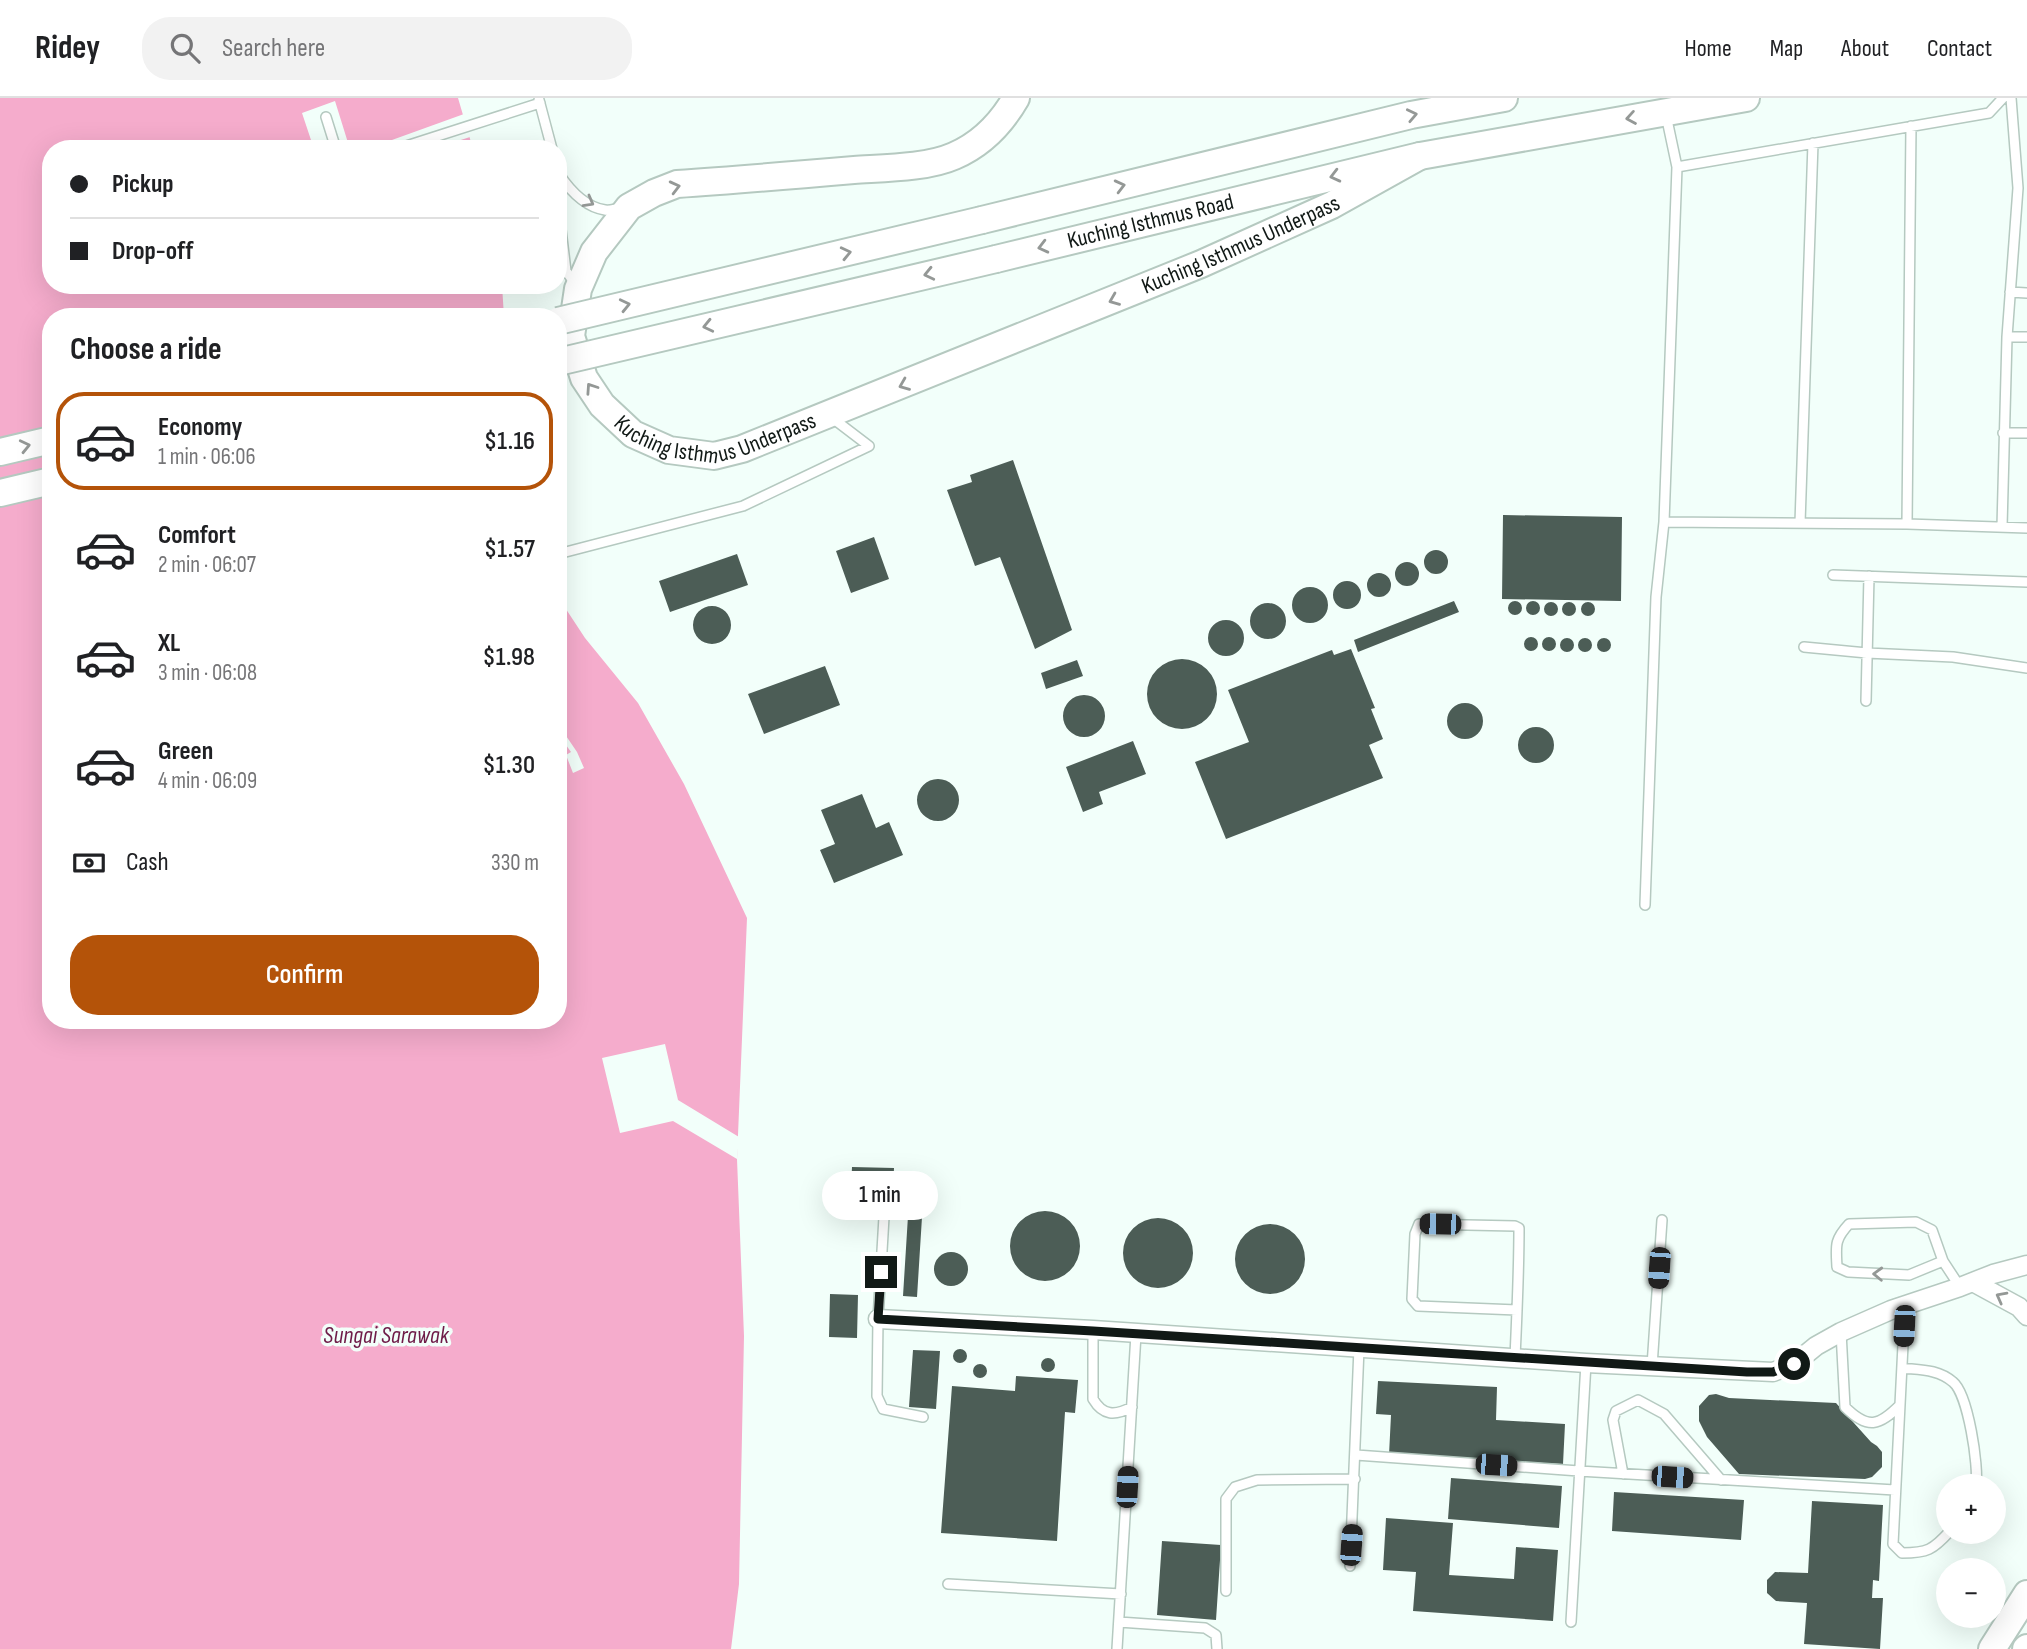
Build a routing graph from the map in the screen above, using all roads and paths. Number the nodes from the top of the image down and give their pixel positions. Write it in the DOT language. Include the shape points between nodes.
graph roads {
  1 [pos="1016,98"];
  2 [pos="1504,98"];
  3 [pos="1746,98"];
  4 [pos="2003,98"];
  5 [pos="2011,98"];
  6 [pos="539,101"];
  7 [pos="1666,112"];
  8 [pos="326,117"];
  9 [pos="1911,126"];
  10 [pos="333,140"];
  11 [pos="424,140"];
  12 [pos="550,140"];
  13 [pos="1813,143"];
  14 [pos="1420,156"];
  15 [pos="1677,167"];
  16 [pos="567,186"];
  17 [pos="2023,188"];
  18 [pos="629,207"];
  19 [pos="567,272"];
  20 [pos="578,289"];
  21 [pos="2010,292"];
  22 [pos="2027,293"];
  23 [pos="567,319"];
  24 [pos="2007,337"];
  25 [pos="2027,337"];
  26 [pos="567,360"];
  27 [pos="830,416"];
  28 [pos="2003,433"];
  29 [pos="2027,433"];
  30 [pos="42,442"];
  31 [pos="0,452"];
  32 [pos="42,483"];
  33 [pos="0,493"];
  34 [pos="1664,522"];
  35 [pos="1800,523"];
  36 [pos="1907,524"];
  37 [pos="2002,527"];
  38 [pos="2027,528"];
  39 [pos="567,552"];
  40 [pos="1833,575"];
  41 [pos="1869,576"];
  42 [pos="2027,582"];
  43 [pos="1804,647"];
  44 [pos="1867,653"];
  45 [pos="2027,668"];
  46 [pos="1866,701"];
  47 [pos="1645,905"];
  48 [pos="884,1200"];
  49 [pos="1662,1220"];
  50 [pos="1943,1261"];
  51 [pos="2027,1265"];
  52 [pos="1967,1285"];
  53 [pos="1905,1305"];
  54 [pos="1517,1310"];
  55 [pos="2027,1316"];
  56 [pos="878,1319"];
  57 [pos="1093,1331"];
  58 [pos="1841,1332"];
  59 [pos="1136,1334"];
  60 [pos="1359,1348"];
  61 [pos="1515,1357"];
  62 [pos="1586,1363"];
  63 [pos="1652,1366"];
  64 [pos="1902,1368"];
  65 [pos="1900,1405"];
  66 [pos="1132,1407"];
  67 [pos="923,1417"];
  68 [pos="1356,1455"];
  69 [pos="1579,1471"];
  70 [pos="1623,1474"];
  71 [pos="1978,1474"];
  72 [pos="1355,1479"];
  73 [pos="1721,1480"];
  74 [pos="1895,1490"];
  75 [pos="1938,1544"];
  76 [pos="1350,1566"];
  77 [pos="948,1584"];
  78 [pos="1226,1591"];
  79 [pos="1121,1594"];
  80 [pos="2027,1594"];
  81 [pos="1119,1622"];
  82 [pos="1571,1622"];
  83 [pos="1117,1649"];
  84 [pos="1217,1649"];
  85 [pos="1992,1649"];
  18 -- 1 [label="main road, Kuching Isthmus Underpass, one-way" via="677,184 881,168 953,157 980,142"];
  23 -- 2 [label="main road, Kuching Isthmus Road, one-way, bridge" via="1411,115"];
  3 -- 7 [label="main road, Kuching Isthmus Road"];
  4 -- 9 [label="lane" via="1989,113"];
  5 -- 17 [label="lane"];
  6 -- 11 [label="lane"];
  6 -- 12 [label="lane"];
  7 -- 14 [label="main road, Kuching Isthmus Road, one-way"];
  7 -- 15 [label="lane"];
  8 -- 10 [label="lane"];
  9 -- 13 [label="lane"];
  9 -- 36 [label="lane"];
  13 -- 15 [label="lane"];
  13 -- 35 [label="lane"];
  14 -- 26 [label="main road, Kuching Isthmus Road, one-way, bridge"];
  14 -- 27 [label="main road, Kuching Isthmus Underpass, one-way" via="1332,205 1201,264"];
  15 -- 34 [label="lane"];
  16 -- 18 [label="lane, one-way" via="604,210"];
  17 -- 21 [label="lane"];
  18 -- 20 [label="main road, Kuching Isthmus Underpass" via="594,252"];
  19 -- 20 [label="lane"];
  27 -- 20 [label="main road, Kuching Isthmus Underpass, one-way" via="714,456 669,450 634,435 602,405 584,378 571,336"];
  21 -- 22 [label="lane"];
  21 -- 24 [label="lane"];
  24 -- 25 [label="lane"];
  24 -- 28 [label="lane"];
  27 -- 39 [label="lane" via="869,446 743,506"];
  28 -- 29 [label="lane"];
  28 -- 37 [label="lane"];
  31 -- 30 [label="main road, one-way"];
  32 -- 33 [label="main road"];
  34 -- 35 [label="lane"];
  34 -- 47 [label="lane" via="1656,597"];
  35 -- 36 [label="lane"];
  36 -- 37 [label="lane"];
  37 -- 38 [label="lane"];
  40 -- 41 [label="lane"];
  41 -- 42 [label="lane"];
  41 -- 44 [label="lane"];
  43 -- 44 [label="lane"];
  44 -- 45 [label="lane" via="1953,657"];
  44 -- 46 [label="lane"];
  48 -- 56 [label="lane"];
  49 -- 63 [label="lane"];
  50 -- 50 [label="lane, one-way" via="1909,1275 1848,1272 1837,1267 1835,1244 1849,1224 1916,1222 1932,1230"];
  50 -- 52 [label="lane"];
  51 -- 52 [label="street"];
  52 -- 53 [label="street"];
  55 -- 52 [label="street, one-way" via="2019,1307"];
  53 -- 58 [label="street"];
  53 -- 64 [label="lane"];
  54 -- 54 [label="lane" via="1418,1306 1412,1299 1419,1224 1519,1228"];
  54 -- 61 [label="lane"];
  56 -- 57 [label="street"];
  56 -- 67 [label="lane" via="877,1396 883,1409"];
  57 -- 59 [label="street"];
  57 -- 66 [label="lane" via="1093,1399 1110,1414"];
  58 -- 63 [label="street" via="1794,1364 1773,1372"];
  58 -- 65 [label="lane" via="1846,1407 1857,1419 1870,1423 1884,1421"];
  59 -- 60 [label="street"];
  59 -- 66 [label="lane"];
  60 -- 61 [label="street"];
  60 -- 68 [label="lane"];
  61 -- 62 [label="street"];
  62 -- 63 [label="street"];
  62 -- 69 [label="lane"];
  64 -- 65 [label="lane"];
  64 -- 71 [label="lane" via="1935,1371 1955,1383 1965,1407"];
  65 -- 74 [label="lane"];
  66 -- 79 [label="lane"];
  68 -- 69 [label="lane"];
  68 -- 72 [label="lane"];
  69 -- 70 [label="lane"];
  69 -- 82 [label="lane"];
  70 -- 73 [label="lane"];
  70 -- 73 [label="lane" via="1613,1420 1616,1411 1638,1400 1664,1414"];
  72 -- 76 [label="lane"];
  72 -- 78 [label="lane" via="1257,1480 1235,1487 1226,1499"];
  73 -- 74 [label="lane"];
  74 -- 75 [label="lane" via="1893,1544 1902,1553 1925,1553"];
  77 -- 79 [label="lane"];
  79 -- 81 [label="lane"];
  80 -- 85 [label="main road"];
  81 -- 83 [label="lane"];
  81 -- 84 [label="lane" via="1205,1628 1216,1635"];
}
